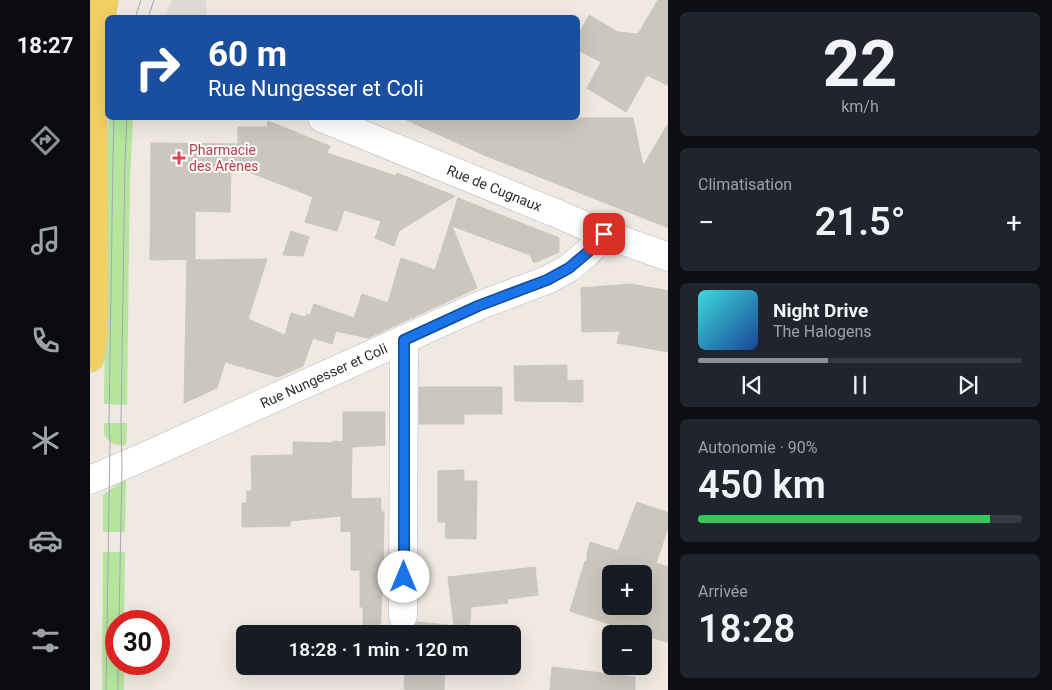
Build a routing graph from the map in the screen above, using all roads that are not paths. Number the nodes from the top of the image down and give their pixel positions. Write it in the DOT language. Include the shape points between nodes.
graph roads {
  1 [pos="102,12"];
  2 [pos="327,120"];
  3 [pos="604,234"];
  4 [pos="668,257"];
  5 [pos="404,340"];
  6 [pos="90,358"];
  7 [pos="90,480"];
  8 [pos="403,616"];
  1 -- 6 [label="main road" via="94,69 94,332"];
  2 -- 3 [label="street, Rue de Cugnaux"];
  3 -- 4 [label="street, Rue de Cugnaux"];
  3 -- 5 [label="street, Rue Nungesser et Coli" via="569,268 547,280 478,306"];
  5 -- 7 [label="street, Rue Nungesser et Coli"];
  5 -- 8 [label="street"];
}
